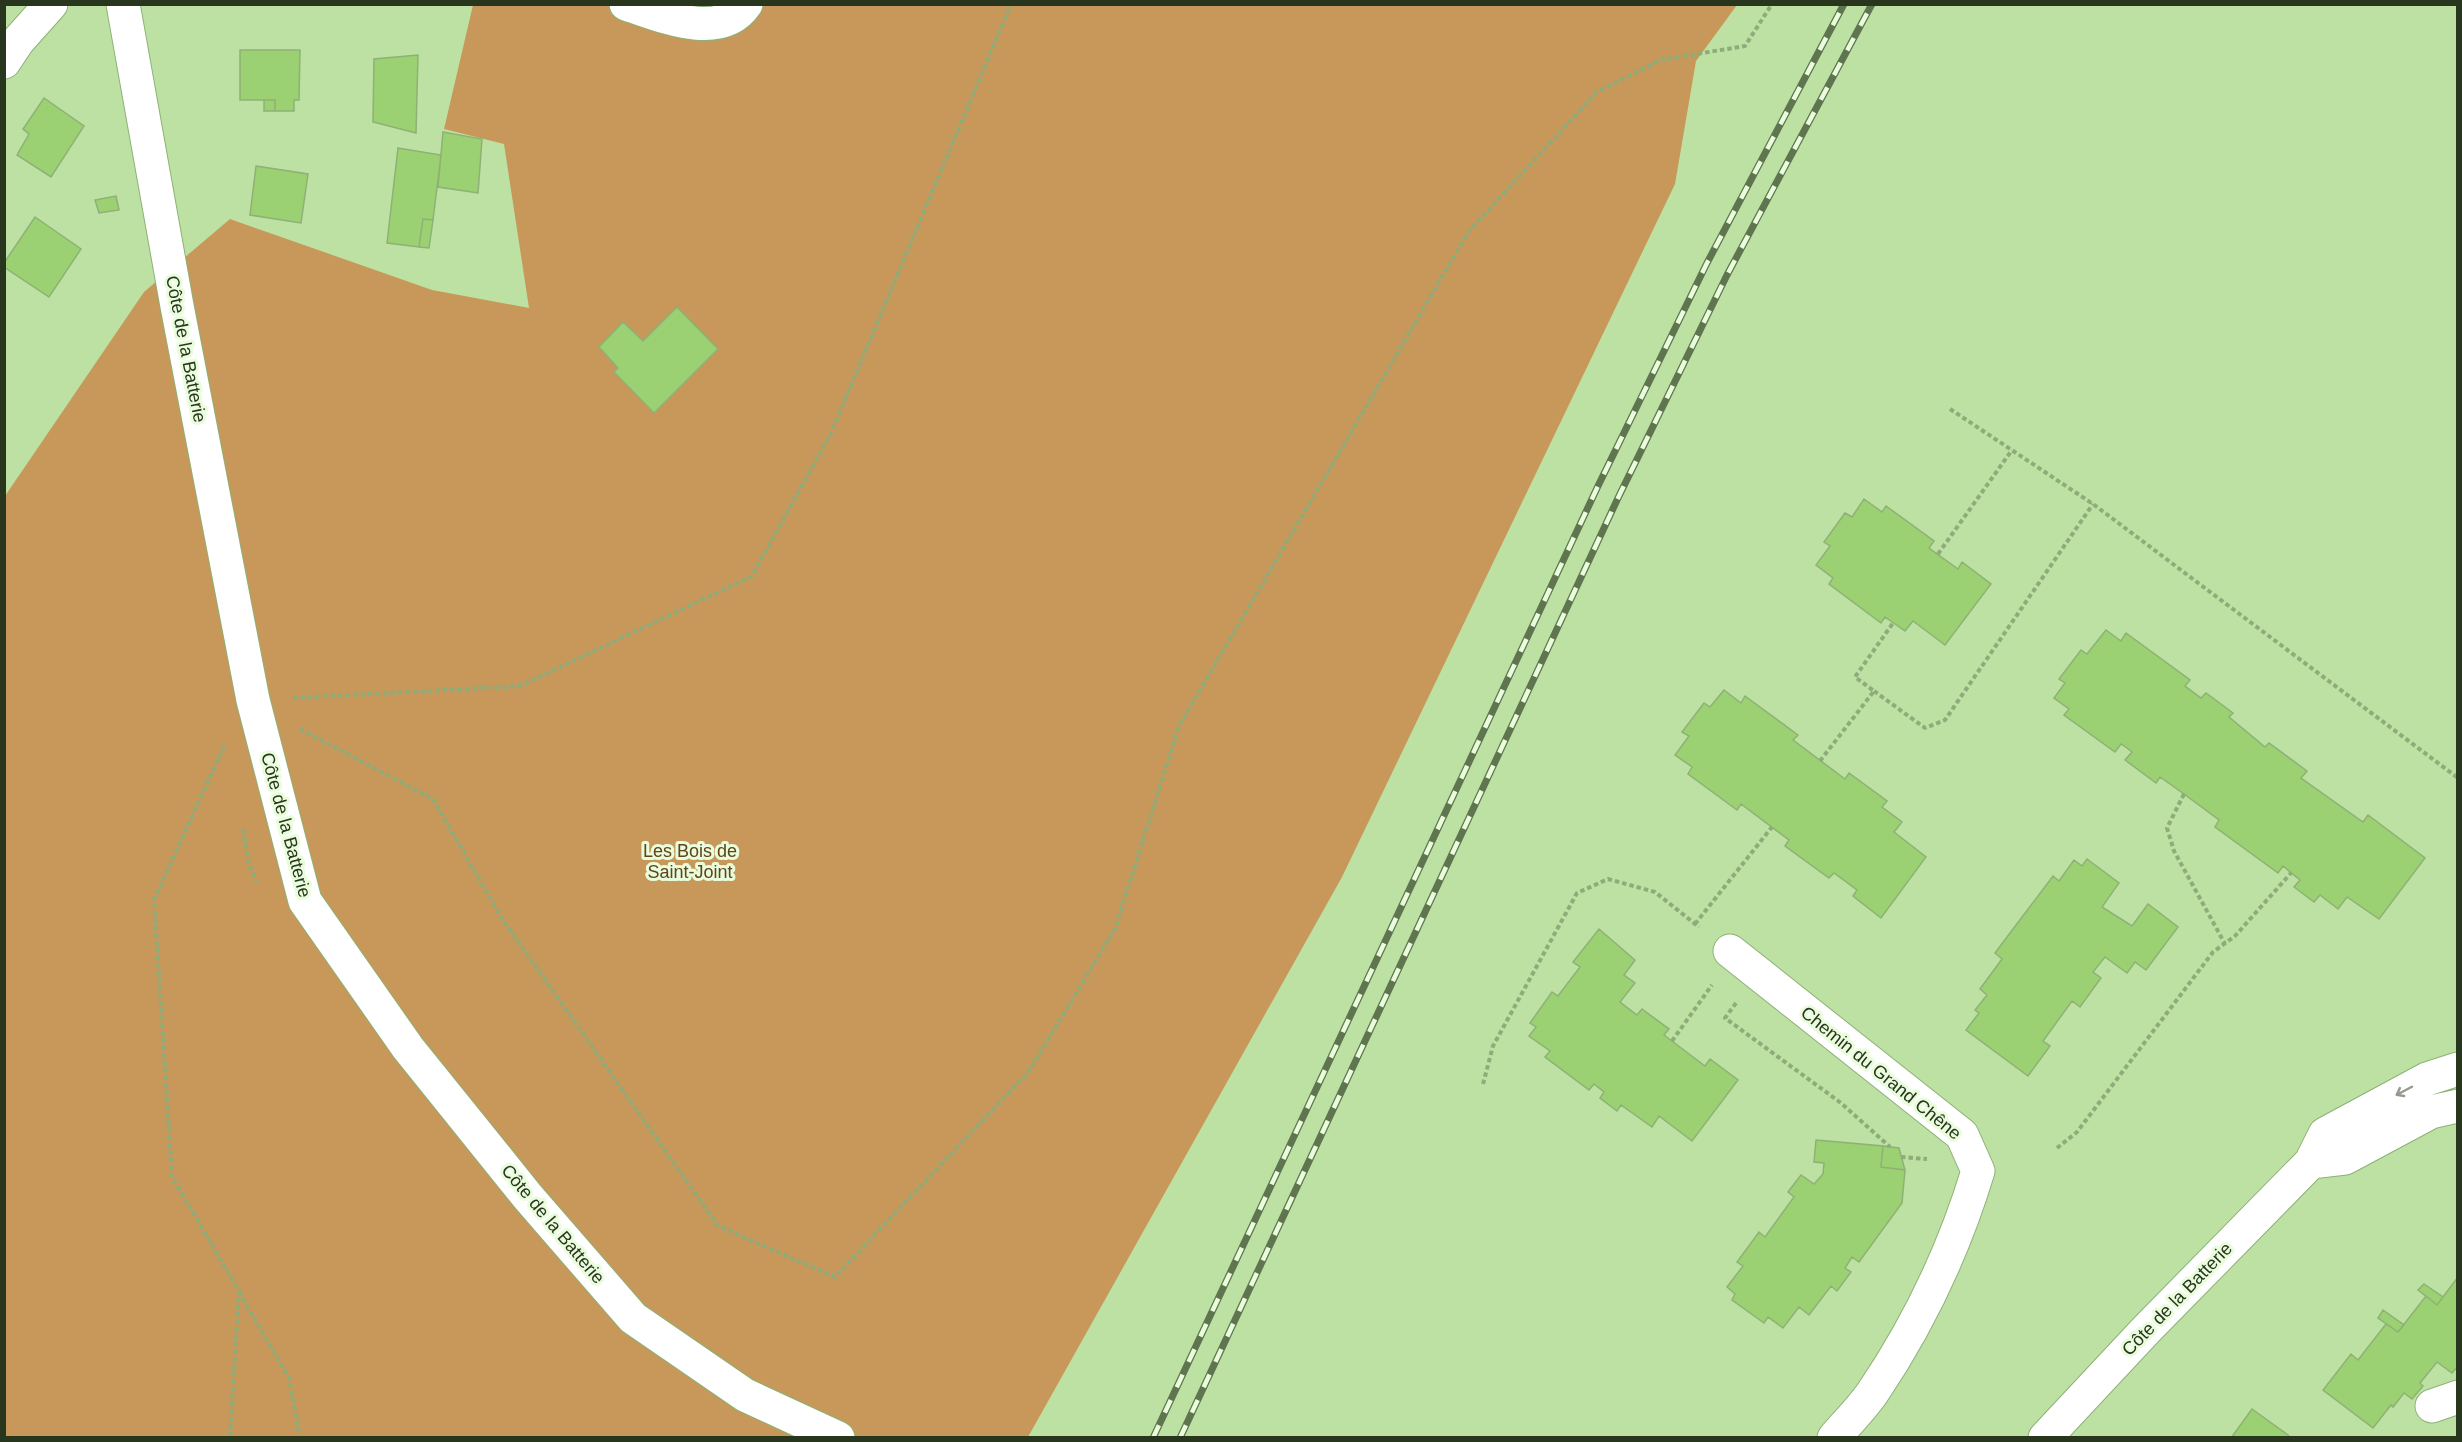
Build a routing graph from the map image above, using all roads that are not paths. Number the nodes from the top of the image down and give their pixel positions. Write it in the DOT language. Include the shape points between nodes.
graph roads {
  1 [pos="51,4"];
  2 [pos="123,4"];
  3 [pos="626,4"];
  4 [pos="746,4"];
  5 [pos="4,62"];
  6 [pos="1741,959"];
  7 [pos="2457,1069"];
  8 [pos="2457,1106"];
  9 [pos="2311,1162"];
  10 [pos="838,1437"];
  11 [pos="1834,1437"];
  12 [pos="2045,1437"];
  1 -- 5 [label="main road"];
  2 -- 10 [label="main road, Côte de la Batterie" via="253,700 305,901 408,1048 528,1197 633,1317 745,1395"];
  3 -- 4 [label="main road" via="680,21 714,24 741,12"];
  6 -- 11 [label="main road, Chemin du Grand Chêne" via="1962,1135 1977,1172 1955,1242 1923,1308 1872,1393"];
  7 -- 9 [label="main road, Côte de la Batterie, one-way" via="2427,1079 2325,1134"];
  8 -- 9 [label="main road" via="2431,1112 2345,1158"];
  9 -- 12 [label="main road, Côte de la Batterie"];
}
